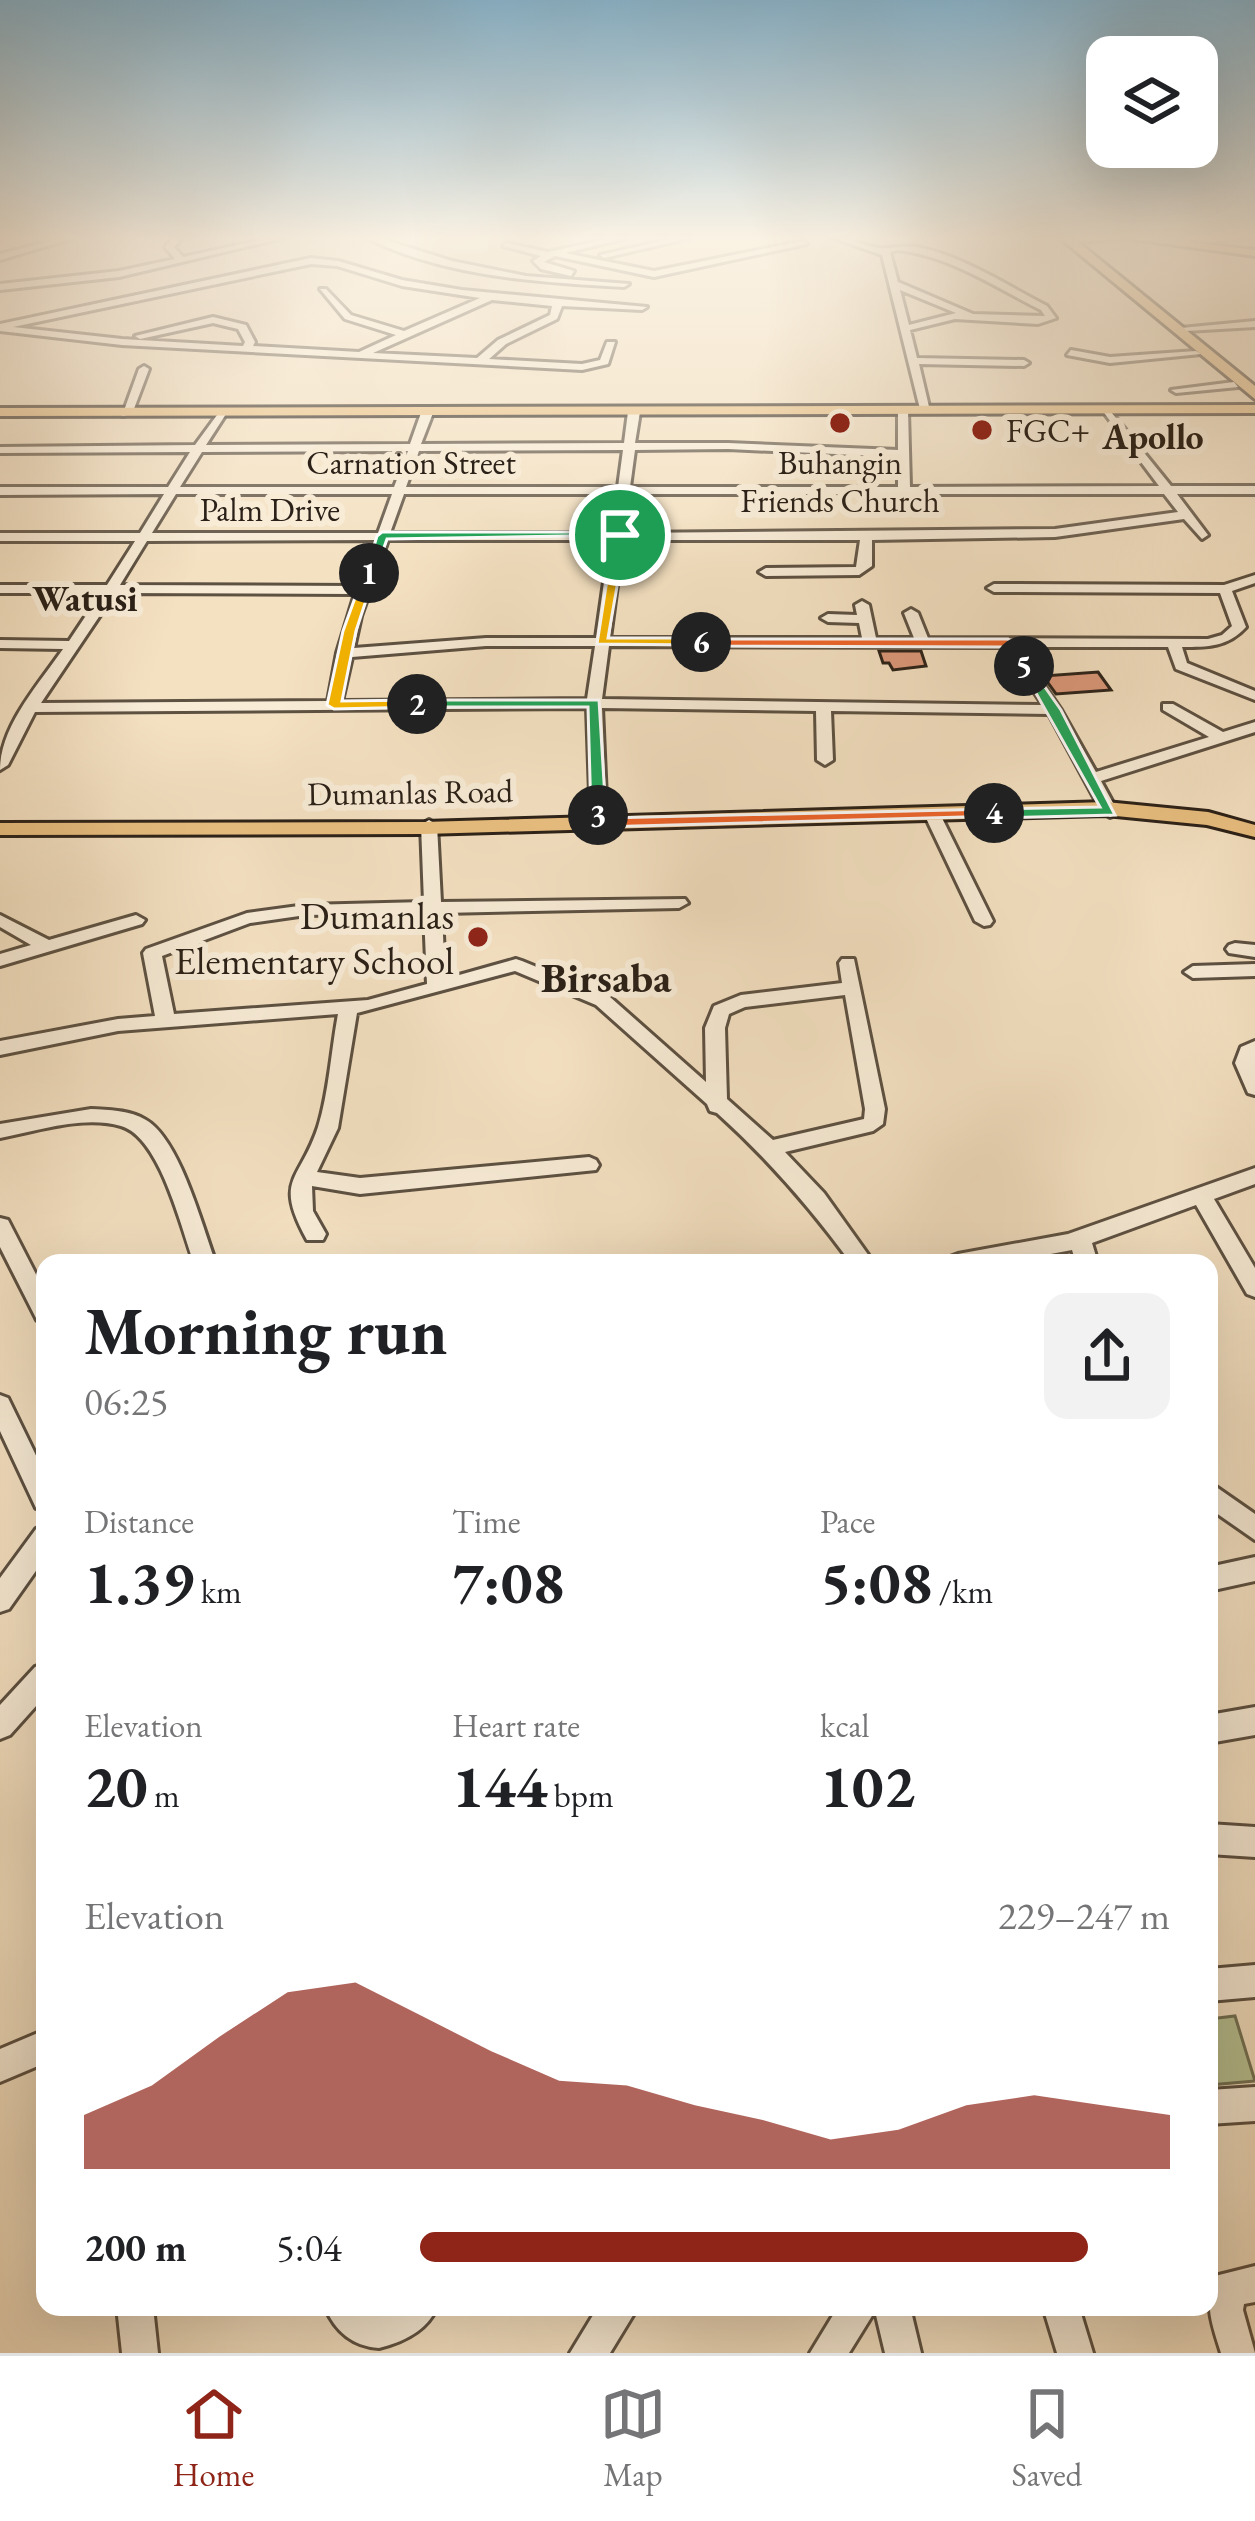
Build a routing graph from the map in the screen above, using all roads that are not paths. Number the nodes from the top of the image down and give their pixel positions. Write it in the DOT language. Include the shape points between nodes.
graph roads {
  1 [pos="225,348"];
  2 [pos="375,348"];
  3 [pos="495,348"];
  4 [pos="610,348"];
  5 [pos="909,348"];
  6 [pos="1189,348"];
  7 [pos="1196,348"];
  8 [pos="1206,348"];
  9 [pos="246,349"];
  10 [pos="1071,353"];
  11 [pos="1196,354"];
  12 [pos="357,355"];
  13 [pos="912,361"];
  14 [pos="479,362"];
  15 [pos="1024,363"];
  16 [pos="144,369"];
  17 [pos="1234,385"];
  18 [pos="1176,390"];
  19 [pos="1255,398"];
  20 [pos="1107,410"];
  21 [pos="903,411"];
  22 [pos="925,411"];
  23 [pos="0,412"];
  24 [pos="634,412"];
  25 [pos="427,413"];
  26 [pos="126,414"];
  27 [pos="220,414"];
  28 [pos="629,446"];
  29 [pos="199,448"];
  30 [pos="416,448"];
  31 [pos="0,450"];
  32 [pos="900,454"];
  33 [pos="1164,486"];
  34 [pos="400,488"];
  35 [pos="624,488"];
  36 [pos="904,488"];
  37 [pos="173,489"];
  38 [pos="0,490"];
  39 [pos="1255,490"];
  40 [pos="1186,515"];
  41 [pos="620,535"];
  42 [pos="1202,535"];
  43 [pos="382,536"];
  44 [pos="866,536"];
  45 [pos="0,537"];
  46 [pos="143,537"];
  47 [pos="766,572"];
  48 [pos="1255,579"];
  49 [pos="994,588"];
  50 [pos="0,589"];
  51 [pos="1225,589"];
  52 [pos="111,590"];
  53 [pos="363,590"];
  54 [pos="911,613"];
  55 [pos="828,618"];
  56 [pos="601,641"];
  57 [pos="869,643"];
  58 [pos="923,643"];
  59 [pos="1008,643"];
  60 [pos="1174,643"];
  61 [pos="0,644"];
  62 [pos="72,645"];
  63 [pos="344,653"];
  64 [pos="1255,696"];
  65 [pos="594,703"];
  66 [pos="334,705"];
  67 [pos="824,706"];
  68 [pos="1168,707"];
  69 [pos="30,708"];
  70 [pos="1054,710"];
  71 [pos="1255,727"];
  72 [pos="7,736"];
  73 [pos="1221,737"];
  74 [pos="825,760"];
  75 [pos="0,765"];
  76 [pos="1094,778"];
  77 [pos="1110,812"];
  78 [pos="933,816"];
  79 [pos="599,822"];
  80 [pos="429,825"];
  81 [pos="0,829"];
  82 [pos="1255,831"];
  83 [pos="679,903"];
  84 [pos="430,906"];
  85 [pos="0,920"];
  86 [pos="136,920"];
  87 [pos="984,921"];
  88 [pos="46,946"];
  89 [pos="0,960"];
  90 [pos="848,963"];
  91 [pos="1255,970"];
  92 [pos="1193,971"];
  93 [pos="436,988"];
  94 [pos="851,988"];
  95 [pos="348,1009"];
  96 [pos="166,1021"];
  97 [pos="0,1048"];
  98 [pos="1255,1048"];
  99 [pos="1255,1088"];
  100 [pos="717,1106"];
  101 [pos="0,1131"];
  102 [pos="769,1148"];
  103 [pos="589,1166"];
  104 [pos="1255,1176"];
  105 [pos="302,1178"];
  106 [pos="1201,1195"];
  107 [pos="0,1226"];
  108 [pos="315,1234"];
  109 [pos="1080,1238"];
  110 [pos="201,1254"];
  111 [pos="856,1254"];
  112 [pos="1002,1254"];
  113 [pos="1084,1254"];
  114 [pos="1255,1288"];
  115 [pos="36,1296"];
  116 [pos="0,1405"];
  117 [pos="36,1480"];
  118 [pos="1218,1500"];
  119 [pos="1255,1529"];
  120 [pos="36,1550"];
  121 [pos="1255,1569"];
  122 [pos="1218,1577"];
  123 [pos="0,1600"];
  124 [pos="36,1686"];
  125 [pos="1255,1720"];
  126 [pos="0,1725"];
  127 [pos="1218,1728"];
  128 [pos="1218,1840"];
  129 [pos="1255,1842"];
  130 [pos="1255,1982"];
  131 [pos="1218,1984"];
  132 [pos="36,2050"];
  133 [pos="0,2066"];
  134 [pos="1255,2104"];
  135 [pos="1218,2106"];
  136 [pos="1255,2284"];
  137 [pos="136,2316"];
  138 [pos="351,2316"];
  139 [pos="408,2316"];
  140 [pos="614,2316"];
  141 [pos="853,2316"];
  142 [pos="894,2316"];
  143 [pos="1064,2316"];
  144 [pos="140,2353"];
  145 [pos="588,2353"];
  146 [pos="828,2353"];
  147 [pos="903,2353"];
  148 [pos="1075,2353"];
  149 [pos="1239,2353"];
  1 -- 9 [label="street"];
  2 -- 12 [label="street"];
  3 -- 14 [label="street"];
  4 -- 14 [label="street" via="604,362 582,367"];
  5 -- 13 [label="street"];
  6 -- 11 [label="highway"];
  7 -- 19 [label="highway"];
  8 -- 19 [label="highway"];
  9 -- 12 [label="street"];
  10 -- 11 [label="street" via="1110,360"];
  11 -- 17 [label="highway"];
  12 -- 14 [label="street"];
  13 -- 15 [label="street"];
  13 -- 22 [label="street"];
  16 -- 26 [label="street"];
  17 -- 18 [label="street"];
  17 -- 19 [label="highway"];
  19 -- 20 [label="main road"];
  20 -- 22 [label="main road"];
  20 -- 33 [label="street"];
  21 -- 22 [label="main road"];
  21 -- 24 [label="main road"];
  21 -- 32 [label="street"];
  23 -- 26 [label="main road"];
  24 -- 25 [label="main road"];
  24 -- 28 [label="street"];
  25 -- 27 [label="main road"];
  25 -- 30 [label="street"];
  26 -- 27 [label="main road"];
  27 -- 29 [label="street"];
  28 -- 30 [label="street"];
  28 -- 32 [label="street"];
  28 -- 35 [label="street"];
  29 -- 30 [label="street"];
  29 -- 31 [label="street"];
  29 -- 37 [label="street"];
  30 -- 34 [label="street"];
  32 -- 36 [label="street"];
  33 -- 36 [label="street, Carnation Street"];
  33 -- 39 [label="street, Carnation Street"];
  33 -- 40 [label="street"];
  34 -- 35 [label="street, Carnation Street"];
  34 -- 37 [label="street, Carnation Street"];
  34 -- 43 [label="street"];
  35 -- 36 [label="street, Carnation Street"];
  35 -- 41 [label="street"];
  37 -- 38 [label="street, Carnation Street"];
  37 -- 46 [label="street"];
  40 -- 42 [label="street"];
  40 -- 44 [label="street, Palm Drive" via="1032,535"];
  41 -- 43 [label="street, Palm Drive"];
  41 -- 44 [label="street, Palm Drive"];
  41 -- 56 [label="street"];
  43 -- 46 [label="street, Palm Drive"];
  43 -- 53 [label="street"];
  44 -- 47 [label="street" via="859,572"];
  45 -- 46 [label="street, Palm Drive"];
  46 -- 52 [label="street"];
  48 -- 51 [label="street"];
  49 -- 51 [label="street"];
  50 -- 52 [label="street"];
  51 -- 60 [label="street" via="1239,621 1235,633"];
  52 -- 53 [label="street"];
  52 -- 62 [label="street"];
  53 -- 63 [label="street"];
  54 -- 58 [label="street"];
  55 -- 57 [label="street" via="863,612"];
  56 -- 57 [label="street"];
  56 -- 63 [label="street"];
  56 -- 65 [label="street"];
  57 -- 58 [label="street"];
  58 -- 59 [label="street"];
  59 -- 60 [label="street"];
  59 -- 70 [label="street"];
  60 -- 64 [label="street" via="1180,666"];
  61 -- 62 [label="street"];
  62 -- 69 [label="street"];
  63 -- 66 [label="street"];
  65 -- 66 [label="street"];
  65 -- 67 [label="street"];
  65 -- 79 [label="street"];
  66 -- 69 [label="street"];
  67 -- 70 [label="street"];
  67 -- 74 [label="street"];
  68 -- 73 [label="street"];
  69 -- 72 [label="street"];
  70 -- 76 [label="street"];
  71 -- 73 [label="street"];
  72 -- 75 [label="street"];
  73 -- 76 [label="street"];
  76 -- 77 [label="street"];
  77 -- 78 [label="main road, Dumanlas Road"];
  77 -- 82 [label="main road, Dumanlas Road" via="1200,817"];
  78 -- 79 [label="main road, Dumanlas Road"];
  78 -- 87 [label="street"];
  79 -- 80 [label="main road, Dumanlas Road"];
  80 -- 81 [label="main road, Dumanlas Road"];
  80 -- 84 [label="street"];
  83 -- 84 [label="street"];
  84 -- 93 [label="street"];
  84 -- 96 [label="street" via="264,915 160,948 151,957"];
  85 -- 88 [label="street"];
  86 -- 88 [label="street"];
  88 -- 89 [label="street"];
  90 -- 94 [label="street"];
  91 -- 92 [label="street"];
  93 -- 95 [label="street"];
  93 -- 100 [label="street" via="516,964 582,988"];
  94 -- 100 [label="street" via="721,1010"];
  94 -- 102 [label="street" via="873,1124"];
  95 -- 96 [label="street"];
  95 -- 105 [label="street" via="328,1128"];
  96 -- 97 [label="street"];
  98 -- 99 [label="street" via="1245,1056"];
  100 -- 102 [label="street"];
  101 -- 110 [label="street" via="95,1118 138,1124 156,1142"];
  102 -- 111 [label="street"];
  103 -- 105 [label="street" via="360,1186"];
  104 -- 106 [label="street"];
  105 -- 108 [label="street" via="302,1210"];
  106 -- 109 [label="street"];
  106 -- 114 [label="street"];
  107 -- 115 [label="street"];
  109 -- 112 [label="street"];
  109 -- 113 [label="street"];
  116 -- 117 [label="street"];
  118 -- 119 [label="street"];
  120 -- 123 [label="street"];
  121 -- 122 [label="street"];
  124 -- 126 [label="street"];
  125 -- 127 [label="street"];
  128 -- 129 [label="street"];
  130 -- 131 [label="street"];
  132 -- 133 [label="street"];
  134 -- 135 [label="street"];
  136 -- 149 [label="street" via="1228,2289 1225,2298"];
  137 -- 144 [label="street"];
  138 -- 139 [label="street" via="381,2332"];
  140 -- 145 [label="street"];
  141 -- 146 [label="street"];
  142 -- 147 [label="street"];
  143 -- 148 [label="street"];
}
